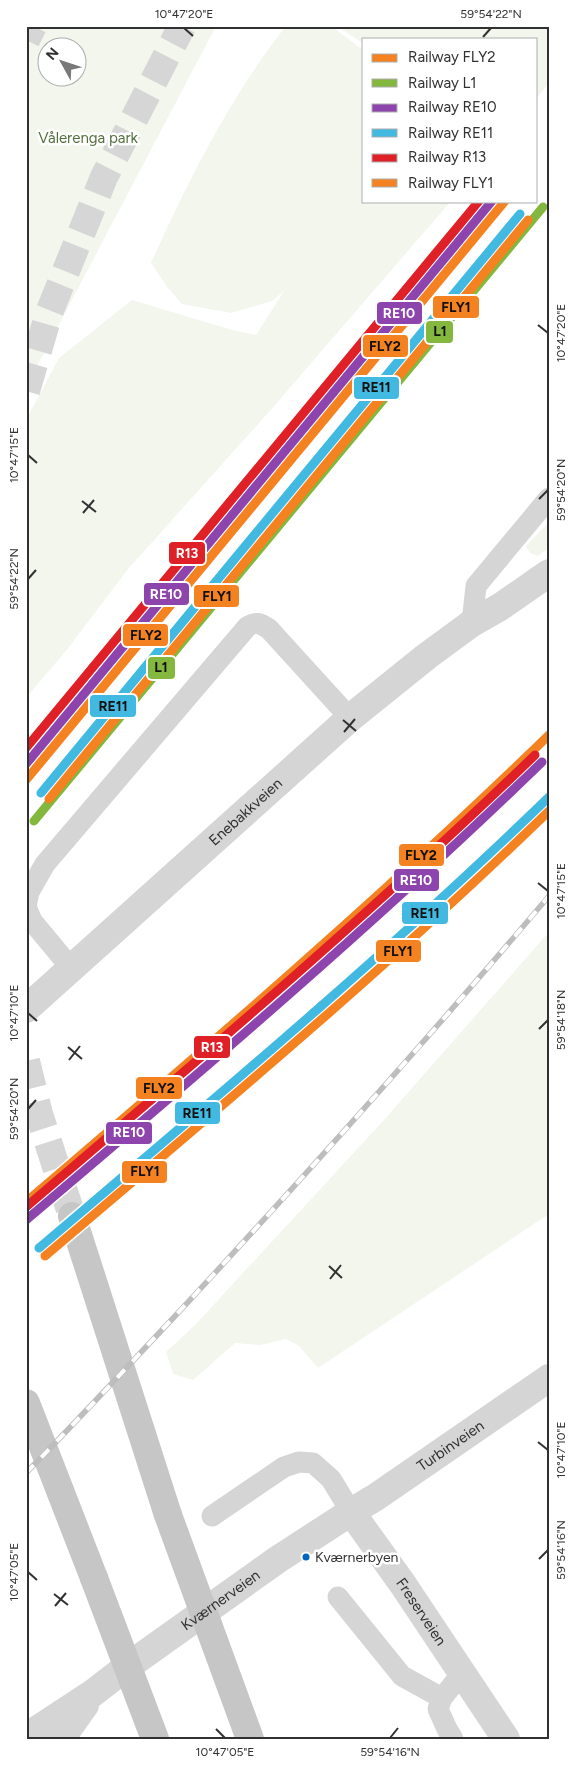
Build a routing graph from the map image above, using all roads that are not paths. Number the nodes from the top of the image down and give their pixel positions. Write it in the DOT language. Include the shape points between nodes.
graph roads {
  1 [pos="549,498"];
  2 [pos="549,573"];
  3 [pos="472,623"];
  4 [pos="350,718"];
  5 [pos="26,906"];
  6 [pos="71,968"];
  7 [pos="26,1009"];
  8 [pos="72,1216"];
  9 [pos="549,1378"];
  10 [pos="26,1403"];
  11 [pos="351,1512"];
  12 [pos="212,1516"];
  13 [pos="338,1597"];
  14 [pos="463,1672"];
  15 [pos="92,1693"];
  16 [pos="442,1698"];
  17 [pos="26,1737"];
  18 [pos="61,1739"];
  19 [pos="155,1739"];
  20 [pos="250,1739"];
  21 [pos="453,1739"];
  22 [pos="506,1739"];
  1 -- 3 [label="lane" via="476,586"];
  2 -- 3 [label="street, Enebakkveien"];
  3 -- 4 [label="street, Enebakkveien"];
  4 -- 5 [label="lane" via="268,629 254,623 46,864 29,892"];
  4 -- 6 [label="street, Enebakkveien"];
  5 -- 6 [label="lane" via="32,921"];
  6 -- 7 [label="street, Enebakkveien"];
  8 -- 20 [label="highway, bridge" via="168,1515"];
  9 -- 11 [label="street, Turbinveien"];
  10 -- 19 [label="highway, bridge"];
  11 -- 12 [label="lane, Freserveien" via="331,1479 313,1463 299,1462 284,1467"];
  11 -- 14 [label="street, Freserveien"];
  11 -- 15 [label="street, Kværnerveien" via="212,1606"];
  13 -- 16 [label="lane" via="402,1676"];
  14 -- 16 [label="lane"];
  14 -- 22 [label="street, Freserveien"];
  15 -- 17 [label="street, Kværnerveien"];
  15 -- 18 [label="street, Kværnerveien"];
  16 -- 21 [label="lane" via="438,1710"];
}
